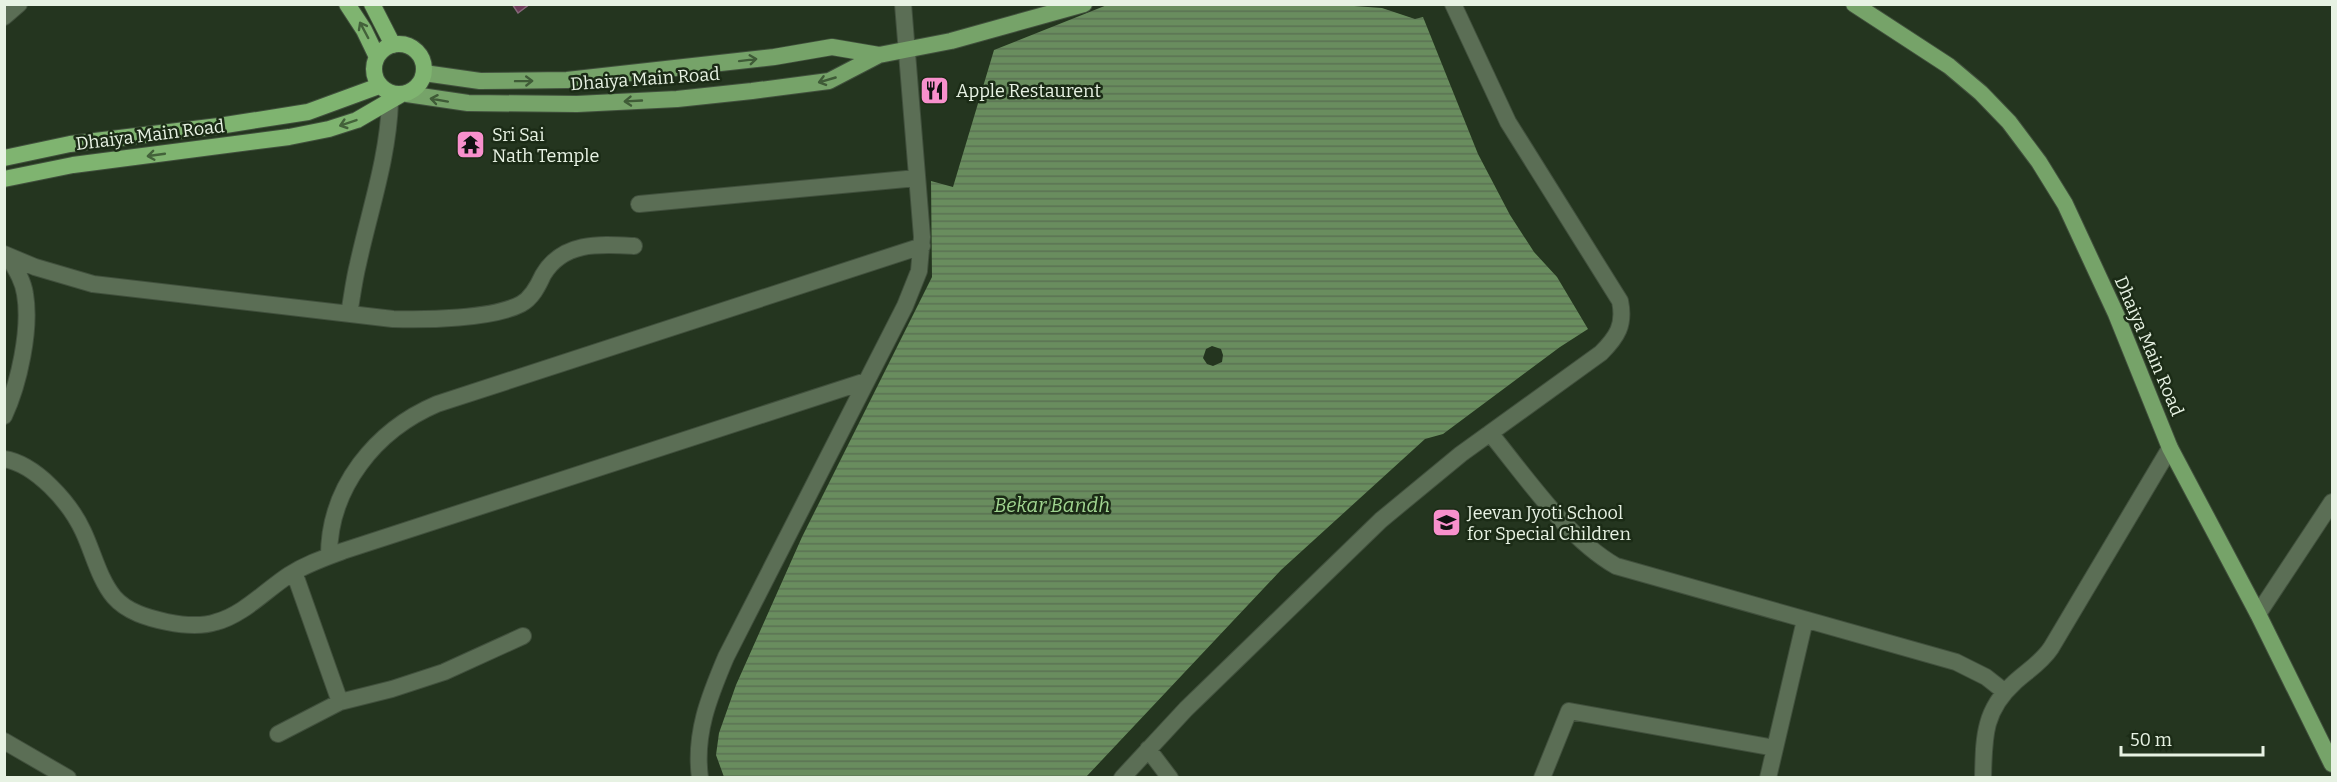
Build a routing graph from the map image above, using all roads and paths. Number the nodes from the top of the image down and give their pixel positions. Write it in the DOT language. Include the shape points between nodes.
graph roads {
  1 [pos="19,4"];
  2 [pos="347,4"];
  3 [pos="372,4"];
  4 [pos="903,4"];
  5 [pos="1084,4"];
  6 [pos="1453,4"];
  7 [pos="1857,6"];
  8 [pos="4,17"];
  9 [pos="393,45"];
  10 [pos="908,50"];
  11 [pos="879,55"];
  12 [pos="377,57"];
  13 [pos="424,73"];
  14 [pos="379,86"];
  15 [pos="399,97"];
  16 [pos="4,158"];
  17 [pos="917,178"];
  18 [pos="4,179"];
  19 [pos="639,204"];
  20 [pos="634,246"];
  21 [pos="922,246"];
  22 [pos="6,255"];
  23 [pos="349,314"];
  24 [pos="866,381"];
  25 [pos="4,416"];
  26 [pos="1490,433"];
  27 [pos="2170,448"];
  28 [pos="4,459"];
  29 [pos="2332,502"];
  30 [pos="329,556"];
  31 [pos="294,572"];
  32 [pos="2258,615"];
  33 [pos="1805,620"];
  34 [pos="523,636"];
  35 [pos="2005,692"];
  36 [pos="340,702"];
  37 [pos="278,734"];
  38 [pos="4,741"];
  39 [pos="1775,748"];
  40 [pos="1149,749"];
  41 [pos="2332,764"];
  42 [pos="68,777"];
  43 [pos="700,777"];
  44 [pos="1122,777"];
  45 [pos="1170,777"];
  46 [pos="1542,777"];
  47 [pos="1768,777"];
  48 [pos="1983,777"];
  1 -- 8 [label="street"];
  12 -- 2 [label="highway, one-way"];
  3 -- 9 [label="highway"];
  4 -- 10 [label="street"];
  5 -- 10 [label="main road, Dhaiya Main Road"];
  6 -- 26 [label="street" via="1508,122 1620,301 1622,314 1615,340 1601,353"];
  7 -- 27 [label="main road, Dhaiya Main Road" via="1949,66 1981,93 2039,162 2065,204 2116,314"];
  9 -- 12 [label="highway"];
  9 -- 13 [label="highway" via="414,48 423,59"];
  10 -- 11 [label="main road, Dhaiya Main Road"];
  10 -- 17 [label="street"];
  13 -- 11 [label="main road, Dhaiya Main Road, one-way" via="480,81 567,80 832,47"];
  11 -- 15 [label="main road, Dhaiya Main Road, one-way" via="829,81 677,99 503,104"];
  12 -- 14 [label="highway" via="374,72"];
  13 -- 15 [label="highway" via="419,86"];
  14 -- 15 [label="highway"];
  14 -- 16 [label="highway, Dhaiya Main Road" via="308,112 70,144"];
  15 -- 18 [label="highway, Dhaiya Main Road, one-way" via="357,120 329,129 73,165"];
  15 -- 23 [label="street"];
  17 -- 19 [label="street"];
  17 -- 21 [label="street"];
  20 -- 23 [label="street" via="599,244 561,255 523,303 507,310 419,320"];
  21 -- 24 [label="street" via="914,284"];
  21 -- 30 [label="street" via="414,413 381,440 350,480 332,521"];
  22 -- 23 [label="street" via="93,284"];
  22 -- 25 [label="street" via="19,274 27,312 20,367"];
  24 -- 30 [label="street"];
  24 -- 43 [label="street" via="726,657 704,714 699,741"];
  26 -- 33 [label="street" via="1568,526 1616,566"];
  26 -- 40 [label="street" via="1381,520"];
  27 -- 32 [label="main road, Dhaiya Main Road"];
  27 -- 35 [label="street" via="2051,648"];
  28 -- 31 [label="street" via="41,477 58,495 81,528 114,597 150,619 175,624 218,622"];
  29 -- 32 [label="street"];
  30 -- 31 [label="street"];
  31 -- 36 [label="street"];
  32 -- 41 [label="main road, Dhaiya Main Road"];
  33 -- 35 [label="street" via="1956,662"];
  33 -- 39 [label="street"];
  34 -- 36 [label="street" via="444,672"];
  35 -- 48 [label="street" via="1988,720"];
  36 -- 37 [label="street"];
  38 -- 42 [label="street"];
  39 -- 46 [label="street" via="1569,711"];
  39 -- 47 [label="street"];
  40 -- 44 [label="street"];
  40 -- 45 [label="street"];
}
